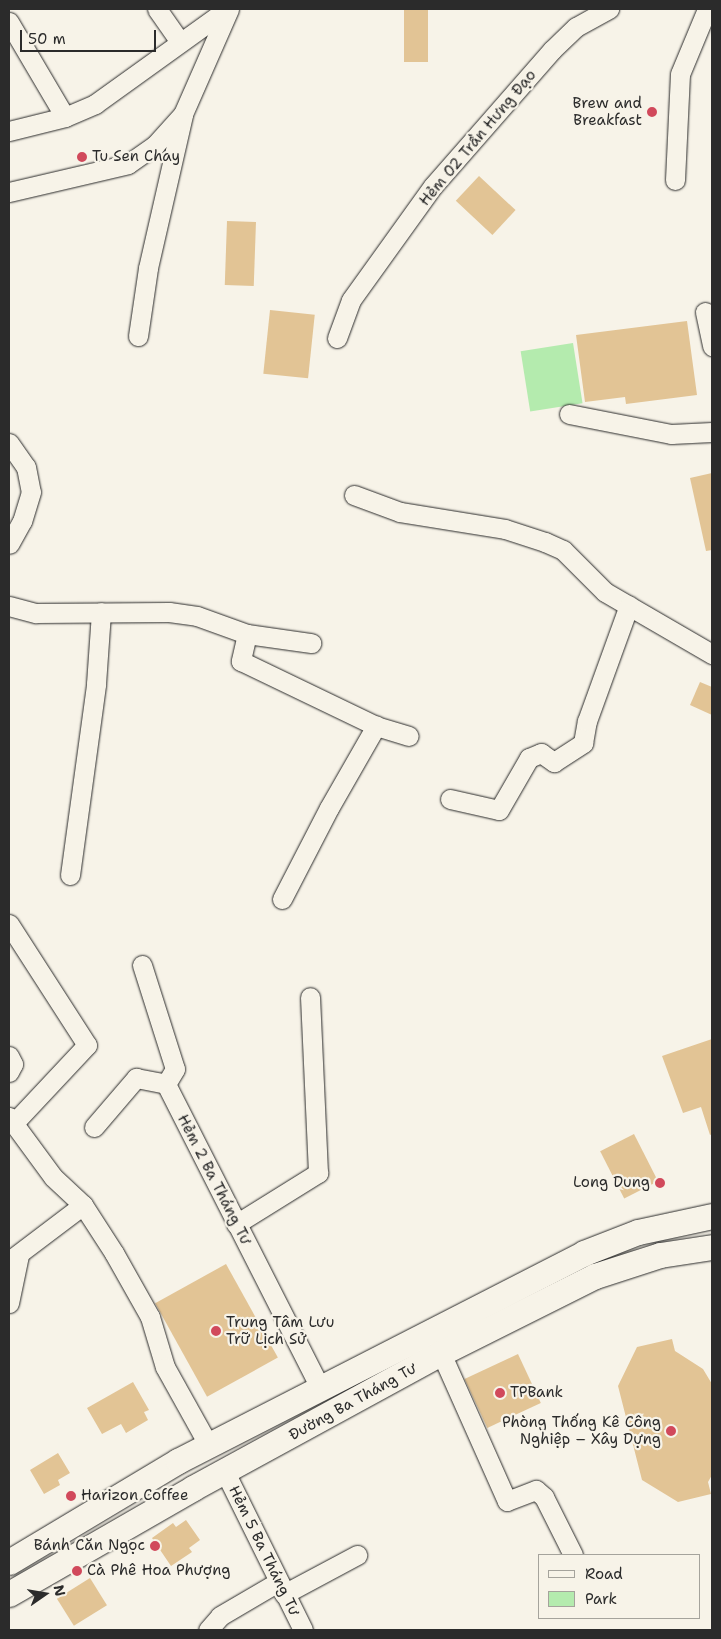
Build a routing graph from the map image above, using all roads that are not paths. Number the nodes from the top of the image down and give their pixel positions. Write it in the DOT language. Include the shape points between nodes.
graph roads {
  1 [pos="157,9"];
  2 [pos="228,9"];
  3 [pos="609,9"];
  4 [pos="707,9"];
  5 [pos="9,22"];
  6 [pos="180,41"];
  7 [pos="183,114"];
  8 [pos="65,117"];
  9 [pos="9,130"];
  10 [pos="675,180"];
  11 [pos="9,192"];
  12 [pos="705,312"];
  13 [pos="138,336"];
  14 [pos="337,338"];
  15 [pos="712,346"];
  16 [pos="569,414"];
  17 [pos="712,432"];
  18 [pos="9,443"];
  19 [pos="354,495"];
  20 [pos="9,544"];
  21 [pos="9,606"];
  22 [pos="628,606"];
  23 [pos="101,612"];
  24 [pos="247,634"];
  25 [pos="311,643"];
  26 [pos="712,654"];
  27 [pos="376,726"];
  28 [pos="408,736"];
  29 [pos="450,799"];
  30 [pos="70,875"];
  31 [pos="282,899"];
  32 [pos="9,924"];
  33 [pos="142,964"];
  34 [pos="310,997"];
  35 [pos="9,1056"];
  36 [pos="9,1072"];
  37 [pos="166,1084"];
  38 [pos="11,1120"];
  39 [pos="94,1127"];
  40 [pos="82,1205"];
  41 [pos="712,1216"];
  42 [pos="236,1224"];
  43 [pos="712,1247"];
  44 [pos="14,1258"];
  45 [pos="9,1303"];
  46 [pos="441,1353"];
  47 [pos="321,1390"];
  48 [pos="209,1446"];
  49 [pos="178,1461"];
  50 [pos="225,1472"];
  51 [pos="193,1488"];
  52 [pos="572,1554"];
  53 [pos="357,1555"];
  54 [pos="9,1562"];
  55 [pos="281,1588"];
  56 [pos="9,1594"];
  57 [pos="208,1630"];
  58 [pos="303,1630"];
  1 -- 6 [label="street"];
  2 -- 6 [label="street"];
  2 -- 7 [label="street"];
  3 -- 14 [label="street, Hẻm 02 Trần Hưng Đạo" via="576,27 552,50 433,186 351,300"];
  4 -- 10 [label="street" via="680,74"];
  5 -- 8 [label="street"];
  6 -- 8 [label="street" via="115,91"];
  7 -- 11 [label="street" via="155,145 128,164"];
  7 -- 13 [label="street" via="148,268"];
  8 -- 9 [label="street"];
  12 -- 15 [label="street"];
  16 -- 17 [label="street" via="671,434"];
  18 -- 20 [label="street" via="26,467 31,492 22,521"];
  19 -- 22 [label="street" via="400,512 505,529 545,542 563,550 605,592"];
  21 -- 23 [label="street" via="36,613"];
  22 -- 26 [label="street"];
  22 -- 29 [label="street" via="587,722 583,743 554,762 540,753 529,758 498,810"];
  23 -- 24 [label="street" via="169,612 197,616"];
  23 -- 30 [label="street" via="96,684"];
  24 -- 25 [label="street"];
  24 -- 27 [label="street" via="241,661"];
  27 -- 28 [label="street"];
  27 -- 31 [label="street"];
  32 -- 38 [label="street" via="87,1045"];
  33 -- 37 [label="street" via="175,1069"];
  34 -- 42 [label="street" via="318,1174"];
  35 -- 36 [label="street" via="13,1064"];
  37 -- 39 [label="street" via="136,1078"];
  37 -- 42 [label="street, Hẻm 2 Ba Tháng Tư"];
  38 -- 40 [label="street" via="53,1177"];
  40 -- 44 [label="street"];
  40 -- 48 [label="street" via="150,1317 165,1367"];
  41 -- 47 [label="main road, Đường Ba Tháng Tư" via="648,1229 593,1249"];
  42 -- 47 [label="street, Hẻm 2 Ba Tháng Tư"];
  43 -- 46 [label="main road, Đường Ba Tháng Tư" via="660,1256 595,1276"];
  44 -- 45 [label="street"];
  46 -- 50 [label="main road, Đường Ba Tháng Tư"];
  46 -- 52 [label="street" via="507,1501 536,1490 544,1497"];
  47 -- 48 [label="main road, Đường Ba Tháng Tư"];
  48 -- 49 [label="main road, Đường Ba Tháng Tư"];
  49 -- 51 [label="main road"];
  49 -- 54 [label="main road, Đường Ba Tháng Tư"];
  50 -- 51 [label="main road, Đường Ba Tháng Tư"];
  50 -- 55 [label="street, Hẻm 5 Ba Tháng Tư"];
  51 -- 56 [label="main road, Đường Ba Tháng Tư"];
  53 -- 55 [label="street"];
  55 -- 57 [label="street" via="220,1616"];
  55 -- 58 [label="street, Hẻm 5 Ba Tháng Tư"];
}
